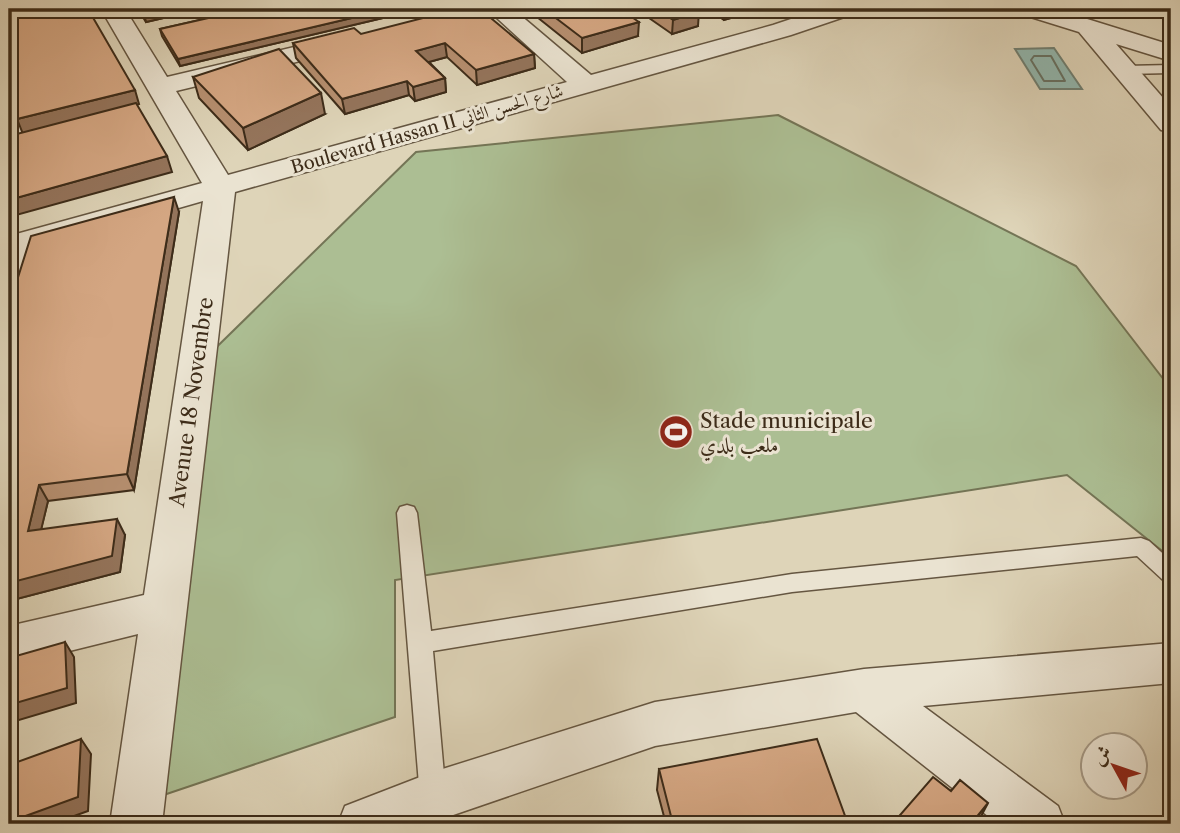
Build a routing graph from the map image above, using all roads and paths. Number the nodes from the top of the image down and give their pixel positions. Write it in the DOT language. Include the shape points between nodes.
graph roads {
  1 [pos="499,9"];
  2 [pos="844,9"];
  3 [pos="1030,9"];
  4 [pos="134,26"];
  5 [pos="1088,27"];
  6 [pos="365,38"];
  7 [pos="1171,53"];
  8 [pos="1171,69"];
  9 [pos="1125,70"];
  10 [pos="587,85"];
  11 [pos="159,102"];
  12 [pos="1171,124"];
  13 [pos="220,188"];
  14 [pos="19,243"];
  15 [pos="9,301"];
  16 [pos="407,513"];
  17 [pos="1171,574"];
  18 [pos="163,609"];
  19 [pos="421,643"];
  20 [pos="9,646"];
  21 [pos="1171,663"];
  22 [pos="864,690"];
  23 [pos="433,797"];
  24 [pos="136,824"];
  25 [pos="364,824"];
  26 [pos="1039,824"];
  1 -- 10 [label="street"];
  2 -- 10 [label="street, Boulevard Hassan II شارع الحسن الثاني"];
  3 -- 5 [label="street"];
  4 -- 11 [label="street"];
  5 -- 7 [label="street"];
  5 -- 9 [label="street"];
  6 -- 11 [label="street"];
  8 -- 9 [label="lane"];
  9 -- 12 [label="street"];
  10 -- 13 [label="street, Boulevard Hassan II شارع الحسن الثاني"];
  11 -- 13 [label="street"];
  13 -- 14 [label="street, Boulevard Hassan II شارع الحسن الثاني"];
  13 -- 18 [label="street, Avenue 18 Novembre"];
  14 -- 15 [label="street"];
  16 -- 19 [label="lane"];
  17 -- 19 [label="lane" via="1141,547 792,583"];
  18 -- 20 [label="street"];
  18 -- 24 [label="street, Avenue 18 Novembre"];
  19 -- 23 [label="lane"];
  21 -- 22 [label="street"];
  22 -- 23 [label="street" via="655,724"];
  22 -- 26 [label="street"];
  23 -- 25 [label="street"];
}
